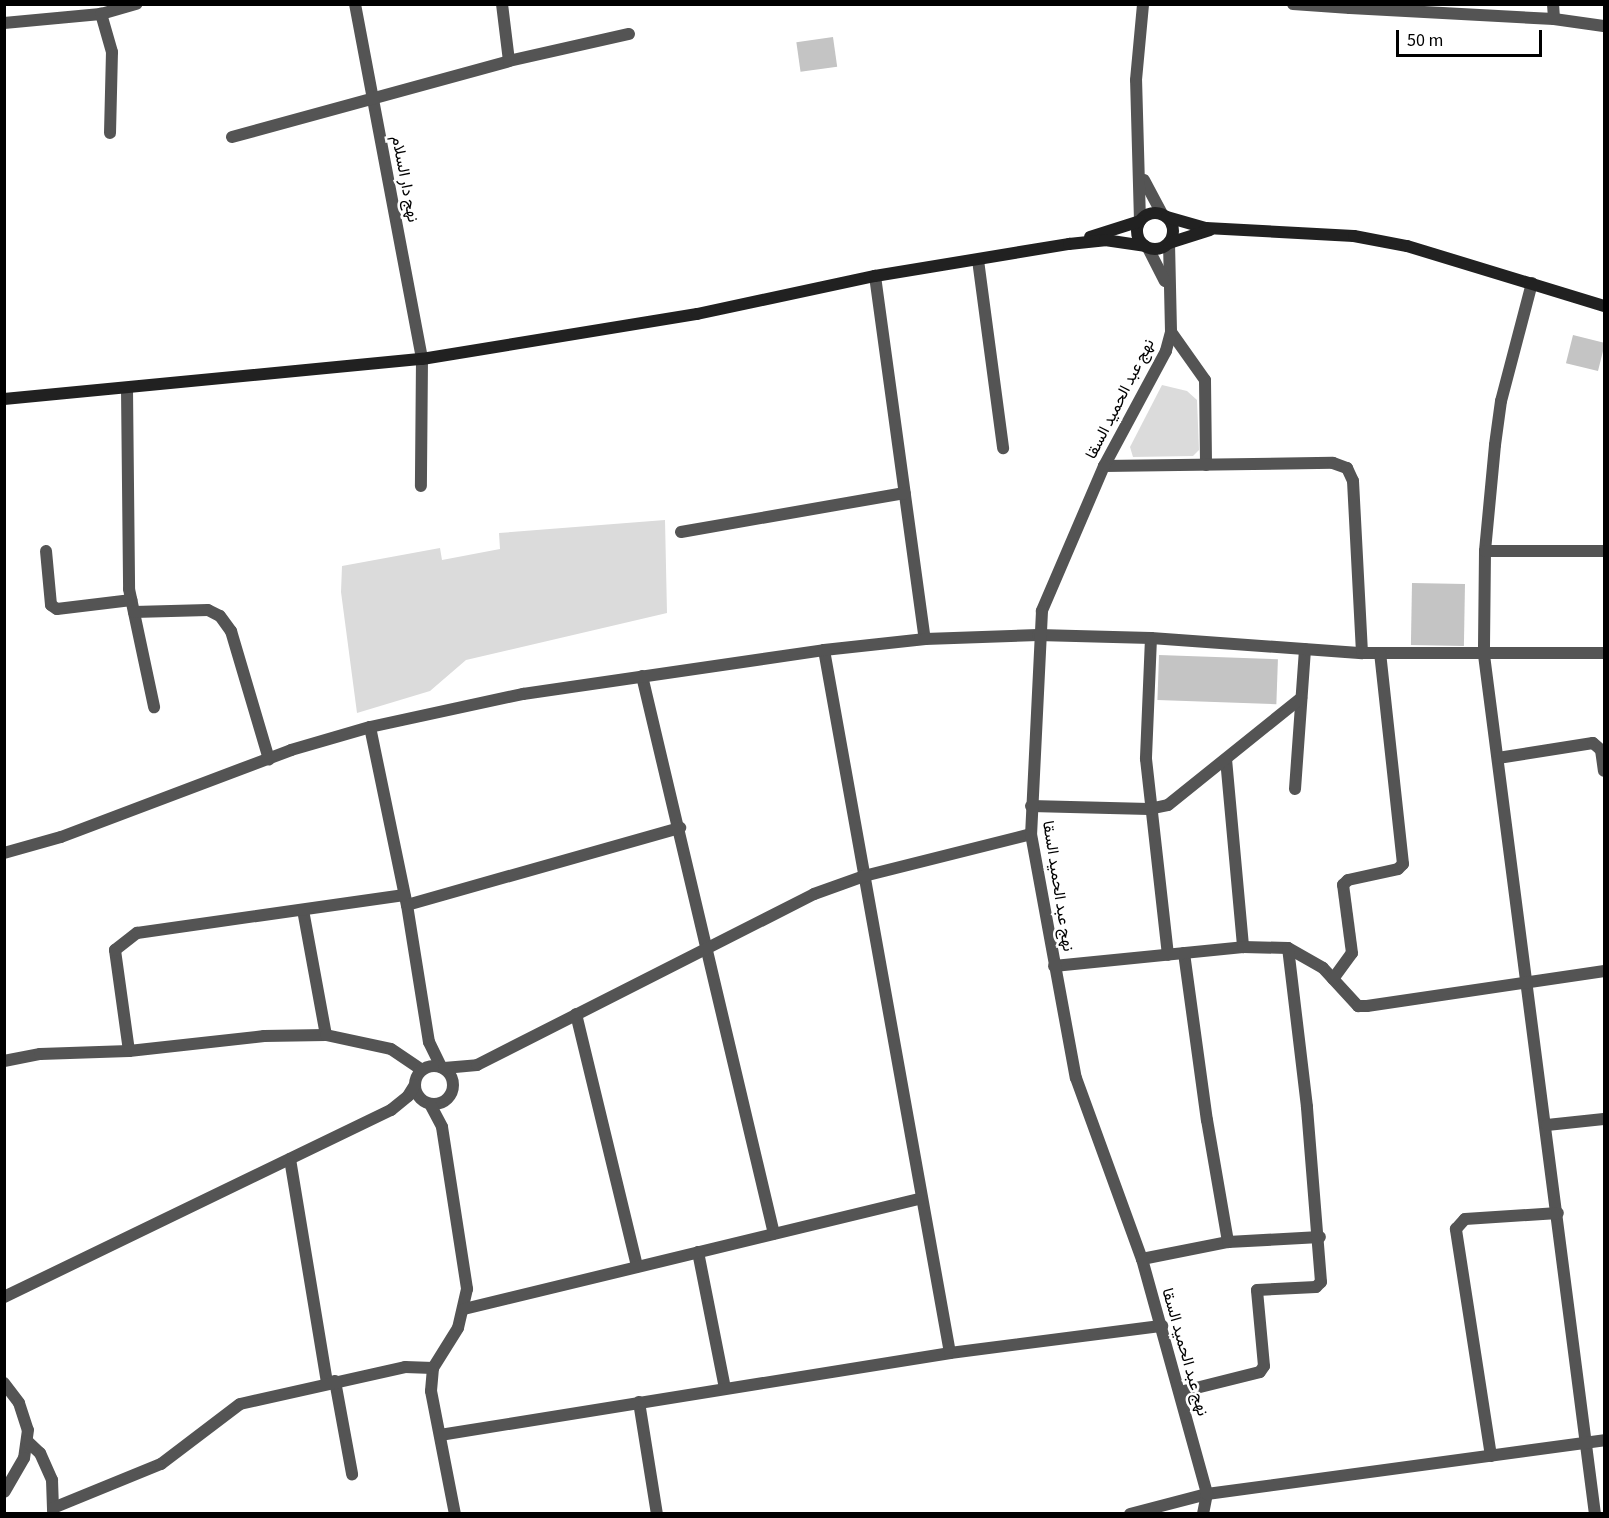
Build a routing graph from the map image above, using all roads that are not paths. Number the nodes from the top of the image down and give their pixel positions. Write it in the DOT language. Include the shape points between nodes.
graph roads {
  1 [pos="137,4"];
  2 [pos="355,4"];
  3 [pos="502,4"];
  4 [pos="1143,4"];
  5 [pos="1293,4"];
  6 [pos="1553,4"];
  7 [pos="1350,6"];
  8 [pos="101,14"];
  9 [pos="1554,19"];
  10 [pos="4,23"];
  11 [pos="1605,26"];
  12 [pos="629,34"];
  13 [pos="509,61"];
  14 [pos="374,99"];
  15 [pos="110,133"];
  16 [pos="232,137"];
  17 [pos="1142,174"];
  18 [pos="1164,216"];
  19 [pos="1140,221"];
  20 [pos="1223,228"];
  21 [pos="1169,243"];
  22 [pos="1069,244"];
  23 [pos="1147,247"];
  24 [pos="978,260"];
  25 [pos="875,276"];
  26 [pos="1532,283"];
  27 [pos="1168,290"];
  28 [pos="1605,306"];
  29 [pos="1171,332"];
  30 [pos="422,359"];
  31 [pos="127,389"];
  32 [pos="4,399"];
  33 [pos="1003,448"];
  34 [pos="1206,465"];
  35 [pos="1104,466"];
  36 [pos="422,486"];
  37 [pos="905,493"];
  38 [pos="681,531"];
  39 [pos="46,551"];
  40 [pos="1485,551"];
  41 [pos="1605,551"];
  42 [pos="132,606"];
  43 [pos="1038,636"];
  44 [pos="1150,638"];
  45 [pos="925,639"];
  46 [pos="1305,649"];
  47 [pos="824,651"];
  48 [pos="1362,653"];
  49 [pos="1380,653"];
  50 [pos="1605,653"];
  51 [pos="1484,655"];
  52 [pos="642,676"];
  53 [pos="1301,698"];
  54 [pos="154,707"];
  55 [pos="370,727"];
  56 [pos="1498,758"];
  57 [pos="269,759"];
  58 [pos="1226,759"];
  59 [pos="1605,771"];
  60 [pos="1295,789"];
  61 [pos="1031,806"];
  62 [pos="1149,808"];
  63 [pos="680,828"];
  64 [pos="1031,834"];
  65 [pos="4,854"];
  66 [pos="864,876"];
  67 [pos="406,900"];
  68 [pos="303,910"];
  69 [pos="707,947"];
  70 [pos="1243,947"];
  71 [pos="1288,948"];
  72 [pos="1184,952"];
  73 [pos="1168,955"];
  74 [pos="1054,966"];
  75 [pos="1605,971"];
  76 [pos="1333,979"];
  77 [pos="1524,983"];
  78 [pos="576,1014"];
  79 [pos="326,1035"];
  80 [pos="429,1042"];
  81 [pos="129,1051"];
  82 [pos="4,1061"];
  83 [pos="477,1065"];
  84 [pos="443,1067"];
  85 [pos="423,1069"];
  86 [pos="415,1085"];
  87 [pos="450,1096"];
  88 [pos="429,1103"];
  89 [pos="391,1110"];
  90 [pos="1605,1119"];
  91 [pos="1547,1125"];
  92 [pos="442,1126"];
  93 [pos="290,1159"];
  94 [pos="922,1198"];
  95 [pos="1558,1213"];
  96 [pos="774,1234"];
  97 [pos="1320,1237"];
  98 [pos="1228,1242"];
  99 [pos="698,1252"];
  100 [pos="1142,1259"];
  101 [pos="638,1267"];
  102 [pos="4,1297"];
  103 [pos="464,1309"];
  104 [pos="1162,1326"];
  105 [pos="950,1353"];
  106 [pos="434,1368"];
  107 [pos="331,1382"];
  108 [pos="4,1383"];
  109 [pos="725,1388"];
  110 [pos="1180,1392"];
  111 [pos="639,1402"];
  112 [pos="440,1435"];
  113 [pos="1605,1440"];
  114 [pos="27,1441"];
  115 [pos="1587,1442"];
  116 [pos="1491,1456"];
  117 [pos="352,1474"];
  118 [pos="4,1492"];
  119 [pos="1207,1494"];
  120 [pos="53,1510"];
  121 [pos="455,1514"];
  122 [pos="657,1514"];
  123 [pos="1130,1514"];
  124 [pos="1203,1514"];
  125 [pos="1595,1514"];
  1 -- 8 [label="street"];
  2 -- 14 [label="street, نهج دار السلام"];
  3 -- 13 [label="street"];
  4 -- 17 [label="street" via="1136,80"];
  5 -- 7 [label="street"];
  6 -- 9 [label="street"];
  7 -- 9 [label="street"];
  8 -- 10 [label="street"];
  8 -- 15 [label="street" via="112,52"];
  9 -- 11 [label="street"];
  12 -- 13 [label="street"];
  13 -- 14 [label="street"];
  14 -- 16 [label="street"];
  14 -- 30 [label="street, نهج دار السلام"];
  17 -- 18 [label="street"];
  17 -- 19 [label="street"];
  18 -- 19 [label="main road" via="1149,214"];
  18 -- 20 [label="main road" via="1189,225"];
  18 -- 21 [label="main road" via="1173,232"];
  19 -- 22 [label="main road"];
  19 -- 23 [label="main road" via="1137,234"];
  20 -- 21 [label="main road"];
  20 -- 26 [label="main road" via="1354,236 1407,246"];
  21 -- 23 [label="main road" via="1160,249"];
  21 -- 27 [label="street, نهج عبد الحميد السقا"];
  22 -- 23 [label="main road" via="1105,240"];
  22 -- 24 [label="main road"];
  23 -- 27 [label="street, نهج عبد الحميد السقا"];
  24 -- 25 [label="main road"];
  24 -- 33 [label="street"];
  25 -- 30 [label="main road" via="697,314"];
  25 -- 37 [label="street"];
  26 -- 28 [label="main road"];
  26 -- 40 [label="street" via="1501,401"];
  27 -- 29 [label="street, نهج عبد الحميد السقا"];
  29 -- 34 [label="street" via="1204,380"];
  29 -- 35 [label="street, نهج عبد الحميد السقا" via="1166,351"];
  30 -- 31 [label="main road"];
  30 -- 36 [label="street, نهج دار السلام"];
  31 -- 32 [label="main road"];
  31 -- 42 [label="street" via="126,526"];
  34 -- 35 [label="street"];
  34 -- 48 [label="street" via="1333,463 1347,468 1353,481"];
  35 -- 43 [label="street, نهج عبد الحميد السقا" via="1048,590"];
  37 -- 38 [label="street"];
  37 -- 45 [label="street"];
  39 -- 42 [label="street" via="51,606"];
  40 -- 41 [label="street"];
  40 -- 51 [label="street"];
  42 -- 54 [label="street"];
  42 -- 57 [label="street" via="208,610 220,616 231,631"];
  43 -- 44 [label="street"];
  43 -- 45 [label="street"];
  43 -- 61 [label="street, نهج عبد الحميد السقا"];
  44 -- 46 [label="street"];
  44 -- 62 [label="street" via="1146,759"];
  45 -- 47 [label="street"];
  46 -- 48 [label="street"];
  46 -- 53 [label="street"];
  47 -- 52 [label="street"];
  47 -- 66 [label="street"];
  48 -- 49 [label="street"];
  49 -- 51 [label="street"];
  49 -- 76 [label="street" via="1402,864 1398,869 1348,880 1343,885 1352,953"];
  50 -- 51 [label="street"];
  51 -- 56 [label="street"];
  52 -- 55 [label="street" via="459,706"];
  52 -- 63 [label="street"];
  53 -- 58 [label="street"];
  53 -- 60 [label="street"];
  55 -- 57 [label="street"];
  55 -- 67 [label="street"];
  56 -- 59 [label="street" via="1593,743 1601,750"];
  56 -- 77 [label="street"];
  57 -- 65 [label="street" via="61,837"];
  58 -- 62 [label="street" via="1168,805"];
  58 -- 70 [label="street"];
  61 -- 62 [label="street"];
  61 -- 64 [label="street, نهج عبد الحميد السقا"];
  62 -- 73 [label="street"];
  63 -- 67 [label="street"];
  63 -- 69 [label="street"];
  64 -- 66 [label="street"];
  64 -- 74 [label="street, نهج عبد الحميد السقا"];
  66 -- 69 [label="street" via="814,894"];
  66 -- 94 [label="street"];
  67 -- 68 [label="street"];
  67 -- 80 [label="street"];
  68 -- 79 [label="street"];
  68 -- 81 [label="street" via="137,933 123,941 116,950"];
  69 -- 78 [label="street"];
  69 -- 96 [label="street"];
  70 -- 71 [label="street"];
  70 -- 72 [label="street"];
  71 -- 76 [label="street" via="1323,968"];
  71 -- 97 [label="street"];
  72 -- 73 [label="street"];
  72 -- 98 [label="street"];
  73 -- 74 [label="street"];
  74 -- 100 [label="street, نهج عبد الحميد السقا" via="1076,1078"];
  75 -- 77 [label="street"];
  76 -- 77 [label="street" via="1358,1006"];
  77 -- 91 [label="street"];
  78 -- 83 [label="street"];
  78 -- 101 [label="street"];
  79 -- 81 [label="street" via="264,1036"];
  79 -- 85 [label="street" via="391,1049"];
  80 -- 84 [label="street"];
  80 -- 85 [label="street"];
  81 -- 82 [label="street" via="40,1054"];
  83 -- 84 [label="street"];
  83 -- 87 [label="street"];
  84 -- 85 [label="street"];
  84 -- 87 [label="street" via="452,1077"];
  85 -- 86 [label="street"];
  86 -- 88 [label="street" via="419,1097"];
  86 -- 89 [label="street"];
  87 -- 88 [label="street"];
  87 -- 92 [label="street"];
  88 -- 89 [label="street"];
  88 -- 92 [label="street"];
  89 -- 93 [label="street"];
  90 -- 91 [label="street"];
  91 -- 95 [label="street"];
  92 -- 103 [label="street" via="467,1288"];
  93 -- 102 [label="street"];
  93 -- 107 [label="street"];
  94 -- 96 [label="street"];
  94 -- 105 [label="street"];
  95 -- 115 [label="street"];
  95 -- 116 [label="street" via="1465,1219 1456,1229"];
  96 -- 99 [label="street"];
  97 -- 98 [label="street"];
  97 -- 110 [label="street" via="1321,1282 1316,1287 1257,1290 1263,1370"];
  98 -- 100 [label="street"];
  99 -- 101 [label="street"];
  99 -- 109 [label="street"];
  100 -- 104 [label="street, نهج عبد الحميد السقا"];
  101 -- 103 [label="street"];
  103 -- 106 [label="street" via="458,1328"];
  104 -- 105 [label="street"];
  104 -- 110 [label="street, نهج عبد الحميد السقا"];
  105 -- 109 [label="street"];
  106 -- 107 [label="street" via="405,1367"];
  106 -- 112 [label="street" via="431,1391"];
  107 -- 117 [label="street"];
  107 -- 120 [label="street" via="240,1404 161,1464"];
  108 -- 114 [label="street" via="23,1414"];
  109 -- 111 [label="street"];
  110 -- 119 [label="street, نهج عبد الحميد السقا"];
  111 -- 112 [label="street"];
  111 -- 122 [label="street"];
  112 -- 121 [label="street"];
  113 -- 115 [label="street"];
  114 -- 118 [label="street" via="24,1458"];
  114 -- 120 [label="street" via="40,1454 52,1480"];
  115 -- 116 [label="street"];
  115 -- 125 [label="street"];
  116 -- 119 [label="street"];
  119 -- 123 [label="street"];
  119 -- 124 [label="street"];
}
